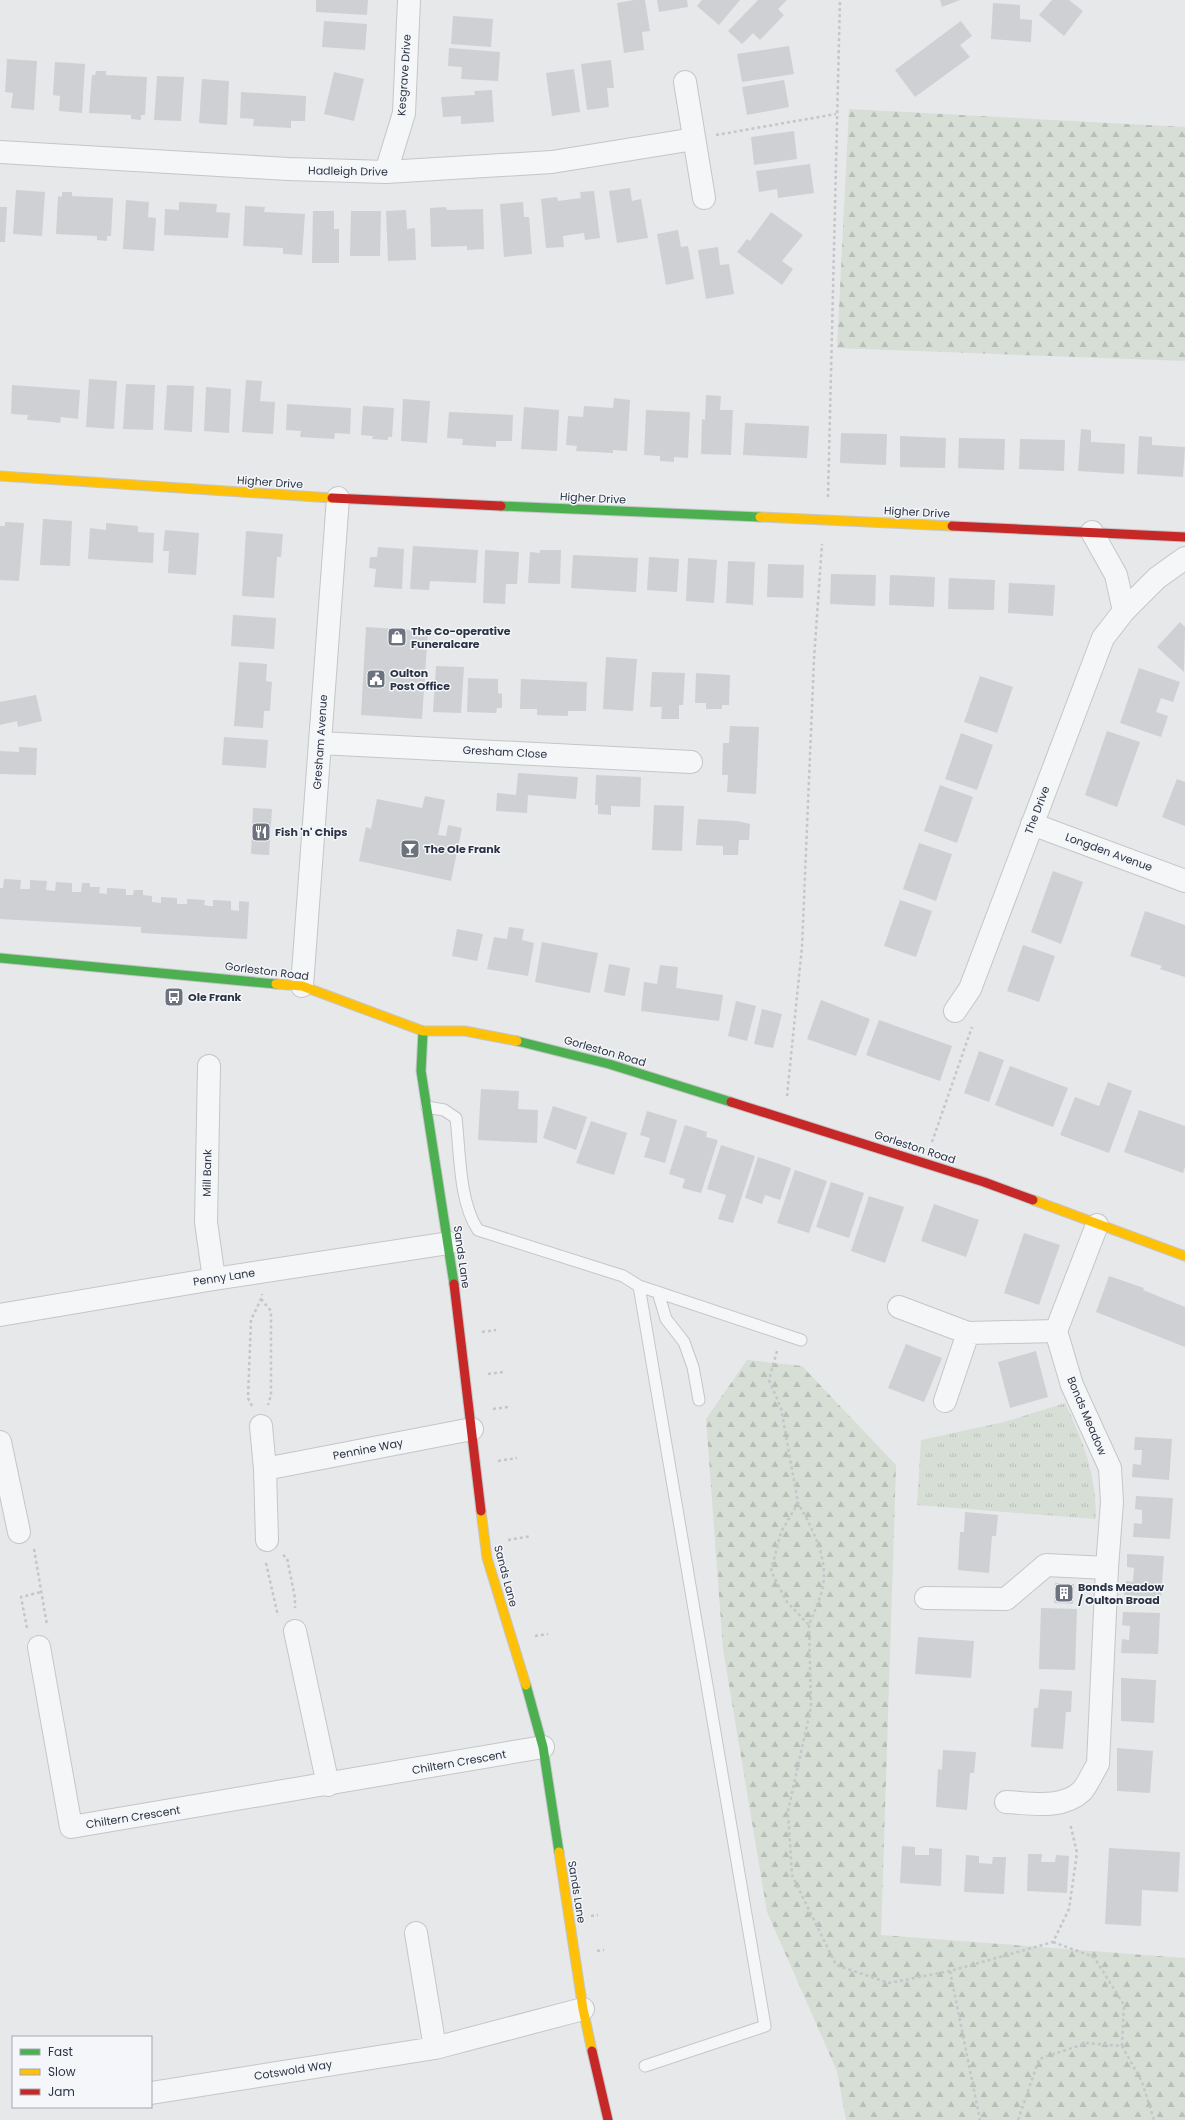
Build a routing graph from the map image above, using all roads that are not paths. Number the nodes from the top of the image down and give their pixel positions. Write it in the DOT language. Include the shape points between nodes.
graph roads {
  1 [pos="409,0"];
  2 [pos="685,82"];
  3 [pos="694,139"];
  4 [pos="0,152"];
  5 [pos="386,172"];
  6 [pos="704,198"];
  7 [pos="0,476"];
  8 [pos="338,498"];
  9 [pos="1092,532"];
  10 [pos="1185,537"];
  11 [pos="1185,558"];
  12 [pos="1124,611"];
  13 [pos="320,743"];
  14 [pos="691,762"];
  15 [pos="1032,824"];
  16 [pos="1185,881"];
  17 [pos="0,958"];
  18 [pos="302,986"];
  19 [pos="954,1011"];
  20 [pos="423,1031"];
  21 [pos="209,1066"];
  22 [pos="427,1107"];
  23 [pos="1098,1225"];
  24 [pos="449,1243"];
  25 [pos="1185,1256"];
  26 [pos="214,1279"];
  27 [pos="639,1286"];
  28 [pos="658,1292"];
  29 [pos="899,1307"];
  30 [pos="0,1315"];
  31 [pos="1056,1331"];
  32 [pos="968,1333"];
  33 [pos="801,1340"];
  34 [pos="699,1400"];
  35 [pos="945,1400"];
  36 [pos="261,1426"];
  37 [pos="472,1429"];
  38 [pos="0,1442"];
  39 [pos="265,1469"];
  40 [pos="19,1532"];
  41 [pos="267,1540"];
  42 [pos="1107,1568"];
  43 [pos="926,1598"];
  44 [pos="295,1631"];
  45 [pos="39,1647"];
  46 [pos="543,1747"];
  47 [pos="328,1785"];
  48 [pos="1006,1802"];
  49 [pos="416,1933"];
  50 [pos="583,2009"];
  51 [pos="435,2048"];
  52 [pos="645,2066"];
  53 [pos="152,2093"];
  54 [pos="608,2120"];
  1 -- 5 [label="street, Kesgrave Drive" via="404,113"];
  2 -- 3 [label="street"];
  3 -- 5 [label="street, Hadleigh Drive" via="552,162"];
  3 -- 6 [label="street"];
  4 -- 5 [label="street, Hadleigh Drive" via="280,169"];
  7 -- 8 [label="street, Higher Drive"];
  8 -- 9 [label="street, Higher Drive"];
  8 -- 13 [label="street, Gresham Avenue"];
  9 -- 10 [label="street, Higher Drive"];
  9 -- 12 [label="street" via="1116,575"];
  11 -- 12 [label="street, The Drive" via="1156,578"];
  12 -- 15 [label="street, The Drive" via="1103,638"];
  13 -- 14 [label="street, Gresham Close"];
  13 -- 18 [label="street, Gresham Avenue"];
  15 -- 16 [label="street, Longden Avenue"];
  15 -- 19 [label="street, The Drive" via="970,989"];
  17 -- 18 [label="street, Gorleston Road"];
  18 -- 20 [label="street, Gorleston Road"];
  20 -- 22 [label="street, Sands Lane" via="421,1072"];
  20 -- 23 [label="street, Gorleston Road" via="465,1031 535,1044 610,1064 984,1182"];
  21 -- 26 [label="street, Mill Bank" via="206,1222"];
  22 -- 24 [label="street, Sands Lane"];
  22 -- 27 [label="lane" via="444,1110 456,1118 463,1184 470,1218 478,1230 623,1276"];
  23 -- 25 [label="street, Gorleston Road"];
  23 -- 31 [label="street"];
  24 -- 26 [label="street, Penny Lane"];
  24 -- 37 [label="street, Sands Lane"];
  26 -- 30 [label="street, Penny Lane"];
  27 -- 28 [label="lane"];
  27 -- 52 [label="lane" via="765,2026"];
  28 -- 33 [label="lane"];
  28 -- 34 [label="lane" via="666,1319 684,1342 693,1367"];
  29 -- 32 [label="street"];
  31 -- 32 [label="street"];
  31 -- 42 [label="street, Bonds Meadow" via="1072,1384 1110,1468 1112,1502"];
  32 -- 35 [label="street"];
  36 -- 39 [label="street"];
  37 -- 39 [label="street, Pennine Way"];
  37 -- 46 [label="street, Sands Lane" via="486,1558"];
  38 -- 40 [label="street"];
  39 -- 41 [label="street"];
  42 -- 43 [label="street" via="1046,1565 1006,1599"];
  42 -- 48 [label="street, Bonds Meadow" via="1098,1764 1082,1791 1066,1801 1050,1804"];
  44 -- 47 [label="street"];
  45 -- 47 [label="street, Chiltern Crescent" via="72,1827"];
  46 -- 47 [label="street, Chiltern Crescent"];
  46 -- 50 [label="street, Sands Lane"];
  49 -- 51 [label="street"];
  50 -- 51 [label="street, Cotswold Way"];
  50 -- 54 [label="street, Sands Lane"];
  51 -- 53 [label="street, Cotswold Way"];
}
